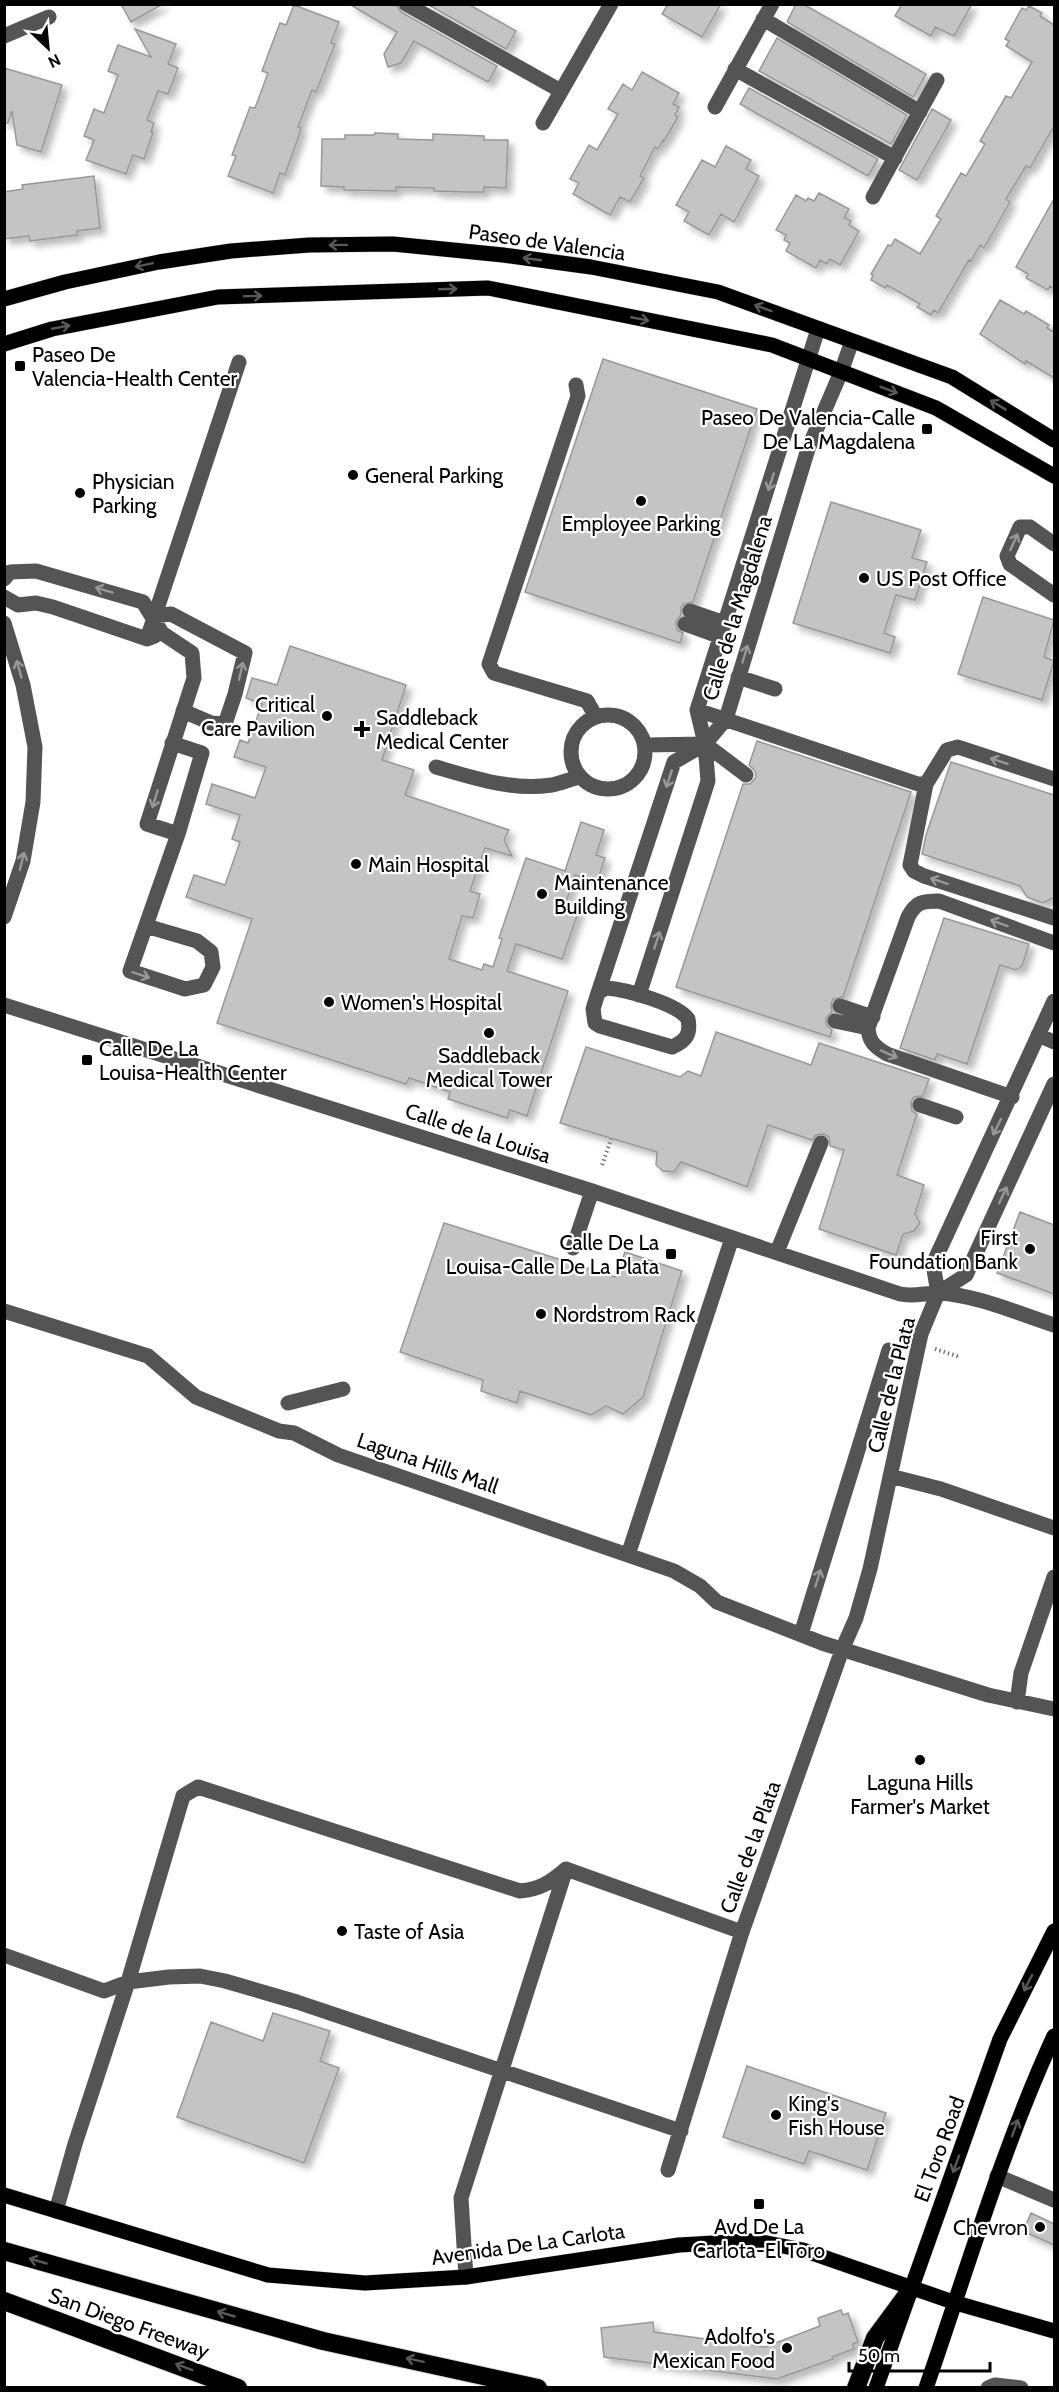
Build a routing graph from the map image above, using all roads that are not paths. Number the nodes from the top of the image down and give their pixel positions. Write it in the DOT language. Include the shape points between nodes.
graph roads {
  1 [pos="406,4"];
  2 [pos="611,4"];
  3 [pos="772,4"];
  4 [pos="49,17"];
  5 [pos="763,19"];
  6 [pos="4,36"];
  7 [pos="735,69"];
  8 [pos="937,80"];
  9 [pos="561,91"];
  10 [pos="715,107"];
  11 [pos="920,112"];
  12 [pos="543,123"];
  13 [pos="895,158"];
  14 [pos="873,197"];
  15 [pos="4,299"];
  16 [pos="818,328"];
  17 [pos="852,341"];
  18 [pos="4,344"];
  19 [pos="810,360"];
  20 [pos="239,362"];
  21 [pos="841,372"];
  22 [pos="576,385"];
  23 [pos="1054,440"];
  24 [pos="1054,476"];
  25 [pos="1054,544"];
  26 [pos="4,579"];
  27 [pos="1054,595"];
  28 [pos="4,597"];
  29 [pos="154,616"];
  30 [pos="688,617"];
  31 [pos="4,623"];
  32 [pos="723,630"];
  33 [pos="162,633"];
  34 [pos="147,639"];
  35 [pos="738,677"];
  36 [pos="775,689"];
  37 [pos="697,710"];
  38 [pos="183,711"];
  39 [pos="596,717"];
  40 [pos="726,718"];
  41 [pos="172,743"];
  42 [pos="705,744"];
  43 [pos="645,745"];
  44 [pos="436,767"];
  45 [pos="748,769"];
  46 [pos="580,777"];
  47 [pos="1054,779"];
  48 [pos="926,784"];
  49 [pos="178,834"];
  50 [pos="4,917"];
  51 [pos="1054,918"];
  52 [pos="146,926"];
  53 [pos="1054,943"];
  54 [pos="598,993"];
  55 [pos="639,995"];
  56 [pos="1054,1001"];
  57 [pos="4,1005"];
  58 [pos="838,1013"];
  59 [pos="870,1022"];
  60 [pos="1038,1035"];
  61 [pos="1054,1042"];
  62 [pos="1054,1084"];
  63 [pos="1012,1097"];
  64 [pos="920,1105"];
  65 [pos="956,1117"];
  66 [pos="821,1143"];
  67 [pos="592,1191"];
  68 [pos="732,1238"];
  69 [pos="573,1248"];
  70 [pos="777,1252"];
  71 [pos="938,1293"];
  72 [pos="4,1311"];
  73 [pos="1054,1325"];
  74 [pos="889,1350"];
  75 [pos="343,1389"];
  76 [pos="288,1403"];
  77 [pos="890,1476"];
  78 [pos="1054,1528"];
  79 [pos="628,1555"];
  80 [pos="1054,1577"];
  81 [pos="801,1634"];
  82 [pos="843,1650"];
  83 [pos="1017,1702"];
  84 [pos="1054,1709"];
  85 [pos="566,1869"];
  86 [pos="1054,1931"];
  87 [pos="742,1932"];
  88 [pos="4,1955"];
  89 [pos="128,1982"];
  90 [pos="1054,2036"];
  91 [pos="502,2072"];
  92 [pos="681,2131"];
  93 [pos="669,2170"];
  94 [pos="997,2176"];
  95 [pos="4,2195"];
  96 [pos="1054,2200"];
  97 [pos="56,2211"];
  98 [pos="4,2251"];
  99 [pos="466,2277"];
  100 [pos="912,2288"];
  101 [pos="4,2301"];
  102 [pos="956,2303"];
  103 [pos="1054,2331"];
  104 [pos="238,2388"];
  105 [pos="538,2388"];
  106 [pos="856,2388"];
  107 [pos="876,2388"];
  108 [pos="926,2388"];
  109 [pos="988,2388"];
  110 [pos="1021,2388"];
  1 -- 9 [label="street"];
  2 -- 9 [label="street"];
  3 -- 5 [label="street"];
  4 -- 6 [label="street"];
  5 -- 7 [label="street"];
  5 -- 11 [label="street"];
  7 -- 10 [label="street"];
  7 -- 13 [label="street"];
  8 -- 11 [label="street"];
  9 -- 12 [label="street"];
  11 -- 13 [label="street"];
  13 -- 14 [label="street"];
  16 -- 15 [label="main road, Paseo de Valencia, one-way" via="718,292 657,279 503,255 393,244 231,251 139,266"];
  16 -- 17 [label="main road, Paseo de Valencia"];
  16 -- 19 [label="street, Calle de la Magdalena"];
  17 -- 21 [label="street, Calle de la Magdalena"];
  23 -- 17 [label="main road, Paseo de Valencia, one-way" via="952,376"];
  18 -- 19 [label="main road, one-way" via="52,329 218,297 488,288 772,345"];
  19 -- 21 [label="main road"];
  19 -- 32 [label="street, Calle de la Magdalena, one-way"];
  20 -- 29 [label="street"];
  21 -- 24 [label="main road, one-way" via="936,408"];
  35 -- 21 [label="street, Calle de la Magdalena, one-way" via="808,449"];
  22 -- 39 [label="street" via="578,396 489,664 494,673 587,701"];
  27 -- 25 [label="street, one-way" via="1010,564 1007,556 1020,527 1030,527"];
  29 -- 26 [label="street, one-way" via="143,602 62,577 36,571 10,572"];
  28 -- 34 [label="street" via="18,605 36,603 53,607"];
  29 -- 33 [label="street"];
  29 -- 34 [label="street"];
  38 -- 29 [label="street, one-way" via="210,723 225,724 245,653 171,614"];
  30 -- 32 [label="street"];
  50 -- 31 [label="street, one-way" via="23,861 33,802 35,747 23,685"];
  32 -- 37 [label="street, Calle de la Magdalena"];
  33 -- 34 [label="street"];
  33 -- 38 [label="street" via="192,653 194,678"];
  35 -- 36 [label="street"];
  35 -- 40 [label="street, Calle de la Magdalena"];
  37 -- 40 [label="street"];
  37 -- 42 [label="street, Calle de la Magdalena"];
  38 -- 41 [label="street"];
  39 -- 43 [label="street" via="609,715 627,721"];
  39 -- 46 [label="street" via="586,722 573,741 572,761"];
  40 -- 42 [label="street, Calle de la Magdalena"];
  40 -- 48 [label="street"];
  41 -- 49 [label="street" via="202,753"];
  41 -- 49 [label="street, one-way" via="147,824"];
  42 -- 43 [label="street"];
  42 -- 45 [label="street"];
  42 -- 54 [label="street, one-way" via="674,762"];
  55 -- 42 [label="street, one-way" via="708,781"];
  43 -- 46 [label="street" via="641,769 624,786 600,789"];
  44 -- 46 [label="street" via="491,783 519,786 552,785"];
  47 -- 48 [label="street, one-way" via="958,747 947,750"];
  51 -- 48 [label="street, one-way" via="914,871 910,865"];
  49 -- 52 [label="street"];
  52 -- 52 [label="street, one-way" via="130,971 185,989 204,985 213,967 211,952 197,941"];
  53 -- 59 [label="street, one-way" via="939,901 915,904"];
  54 -- 55 [label="street" via="612,988"];
  54 -- 55 [label="street" via="592,1015 600,1026 672,1047 684,1041 689,1032 684,1013"];
  56 -- 60 [label="street"];
  57 -- 67 [label="street, Calle de la Louisa"];
  58 -- 59 [label="street"];
  59 -- 63 [label="street, one-way" via="869,1037 874,1046 887,1054"];
  60 -- 61 [label="street"];
  60 -- 63 [label="street"];
  71 -- 62 [label="street, one-way" via="966,1275"];
  63 -- 71 [label="street, one-way" via="933,1264"];
  64 -- 65 [label="street"];
  66 -- 70 [label="street"];
  67 -- 68 [label="street, Calle de la Louisa"];
  67 -- 69 [label="street"];
  68 -- 70 [label="street, Calle de la Louisa"];
  68 -- 79 [label="street"];
  70 -- 71 [label="street, Calle de la Louisa" via="900,1294"];
  71 -- 73 [label="street, Calle de la Louisa" via="991,1304"];
  71 -- 77 [label="street, Calle de la Plata" via="921,1334"];
  72 -- 79 [label="street, Laguna Hills Mall" via="148,1356 196,1397 279,1431 294,1433 338,1455"];
  81 -- 74 [label="street, one-way"];
  75 -- 76 [label="street"];
  77 -- 78 [label="street" via="941,1489"];
  77 -- 82 [label="street, Calle de la Plata" via="870,1569"];
  79 -- 81 [label="street, Laguna Hills Mall" via="674,1571 700,1586 717,1602"];
  80 -- 83 [label="street" via="1021,1673"];
  81 -- 82 [label="street, Laguna Hills Mall"];
  82 -- 83 [label="street, Laguna Hills Mall"];
  82 -- 87 [label="street, Calle de la Plata"];
  83 -- 84 [label="street, Laguna Hills Mall"];
  85 -- 87 [label="street, Calle de la Plata"];
  85 -- 89 [label="street" via="548,1885 519,1891 198,1787 183,1796"];
  85 -- 91 [label="street"];
  86 -- 100 [label="main road, El Toro Road, one-way" via="1000,2039"];
  87 -- 92 [label="street"];
  88 -- 89 [label="street" via="104,1991"];
  89 -- 91 [label="street" via="200,1976 225,1980"];
  89 -- 97 [label="street"];
  94 -- 90 [label="main road, one-way"];
  91 -- 92 [label="street"];
  91 -- 99 [label="street" via="461,2198"];
  92 -- 93 [label="street"];
  94 -- 96 [label="street"];
  94 -- 102 [label="main road"];
  95 -- 97 [label="main road, Avenida De La Carlota"];
  97 -- 99 [label="main road, Avenida De La Carlota" via="268,2275 365,2283"];
  105 -- 98 [label="highway, one-way" via="323,2341"];
  99 -- 100 [label="main road, Avenida De La Carlota" via="680,2245 749,2241 803,2250"];
  100 -- 102 [label="main road, Avenida De La Carlota"];
  100 -- 106 [label="highway" via="875,2338"];
  100 -- 107 [label="main road, El Toro Road"];
  104 -- 101 [label="highway, San Diego Freeway, one-way"];
  102 -- 103 [label="main road, Avenida De La Carlota"];
  102 -- 108 [label="main road"];
  109 -- 110 [label="street"];
}
